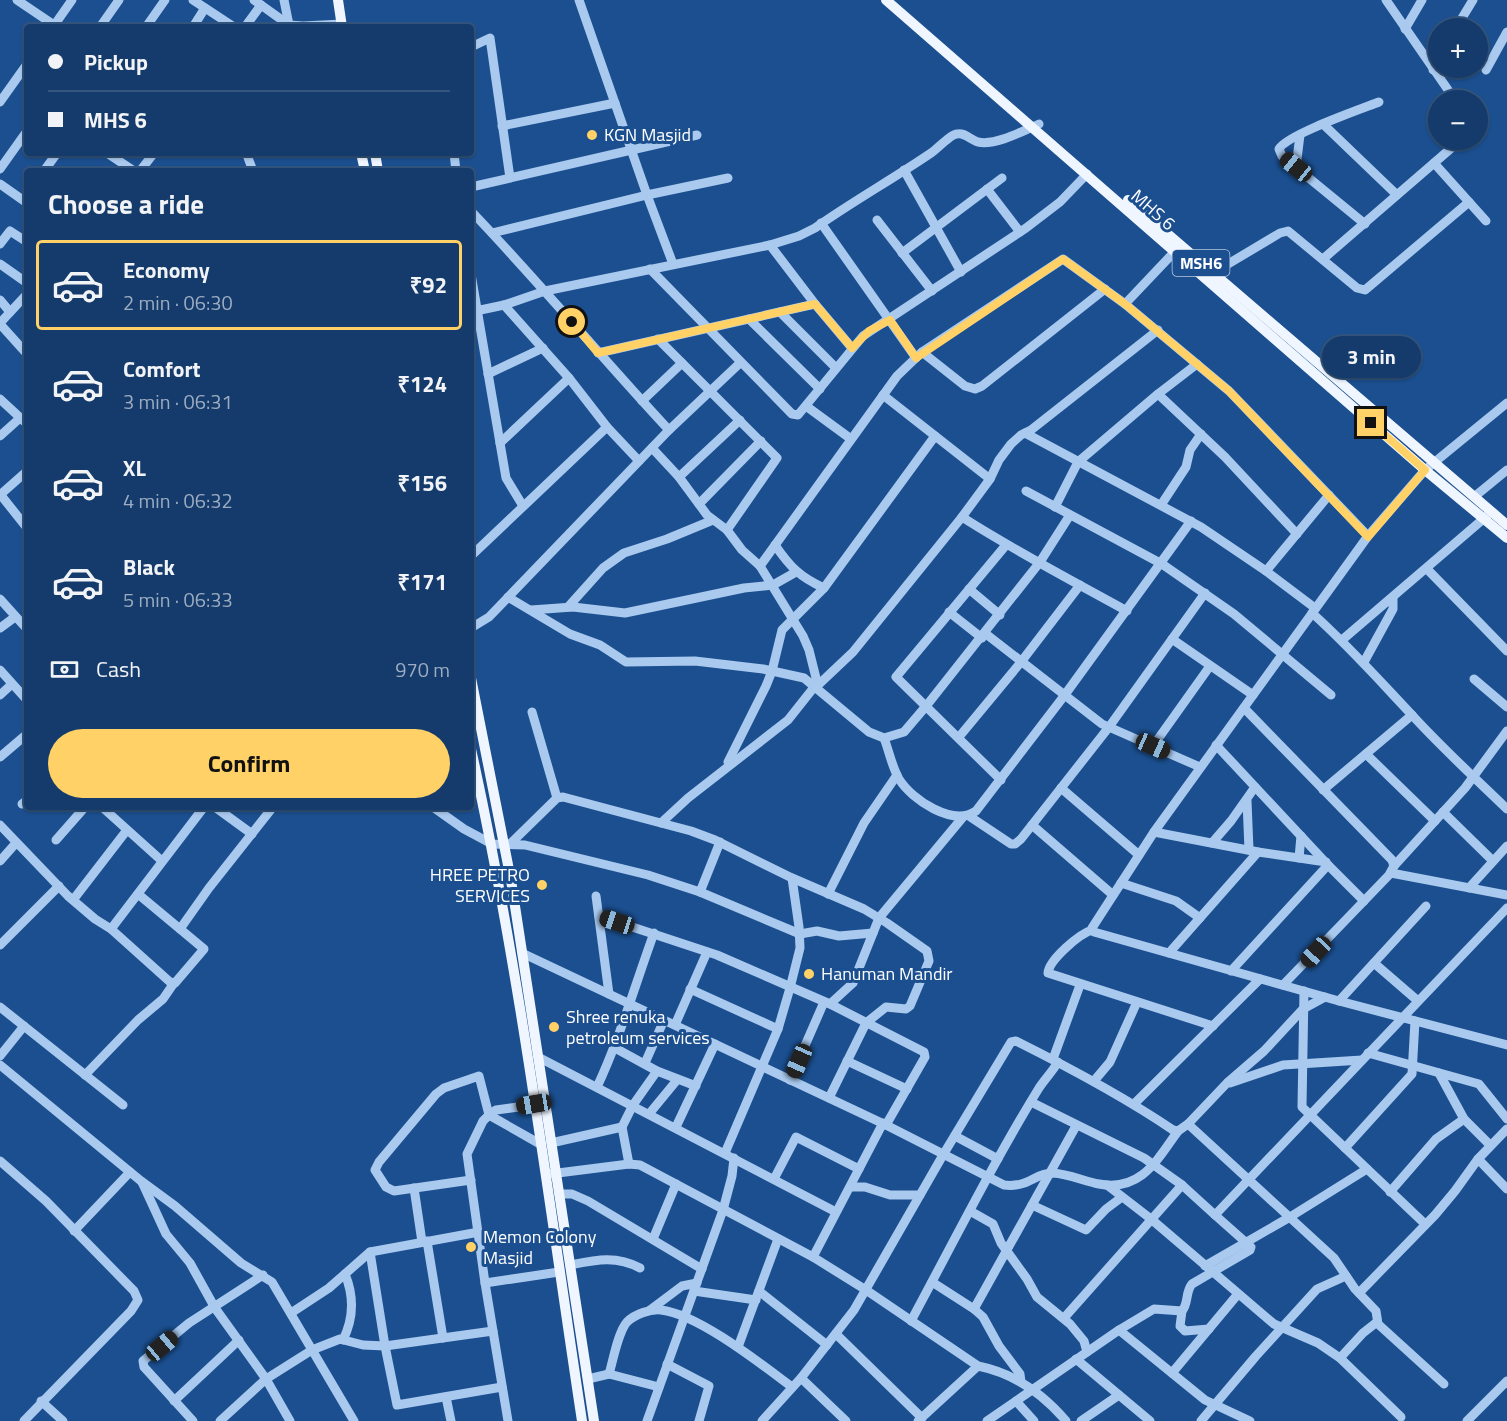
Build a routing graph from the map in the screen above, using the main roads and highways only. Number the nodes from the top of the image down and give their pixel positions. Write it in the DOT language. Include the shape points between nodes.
graph roads {
  1 [pos="338,0"];
  2 [pos="886,0"];
  3 [pos="896,0"];
  4 [pos="342,24"];
  5 [pos="1036,125"];
  6 [pos="1178,248"];
  7 [pos="1488,515"];
  8 [pos="1507,525"];
  9 [pos="1507,538"];
  10 [pos="474,692"];
  11 [pos="474,763"];
  12 [pos="539,1104"];
  13 [pos="550,1174"];
  14 [pos="582,1421"];
  15 [pos="594,1421"];
  1 -- 4 [label="main road"];
  2 -- 5 [label="main road, MHS 6"];
  3 -- 5 [label="main road, MSH6"];
  5 -- 6 [label="main road, MSH6"];
  5 -- 6 [label="main road, MHS 6" via="1087,174"];
  6 -- 7 [label="main road, MHS 6" via="1425,470"];
  6 -- 7 [label="main road, MSH6" via="1474,497"];
  7 -- 8 [label="main road, MSH6"];
  7 -- 9 [label="main road, MHS 6"];
  10 -- 12 [label="main road" via="507,843 538,1057"];
  11 -- 12 [label="main road"];
  12 -- 13 [label="main road"];
  13 -- 14 [label="main road" via="559,1272"];
  13 -- 15 [label="main road" via="559,1194"];
}
